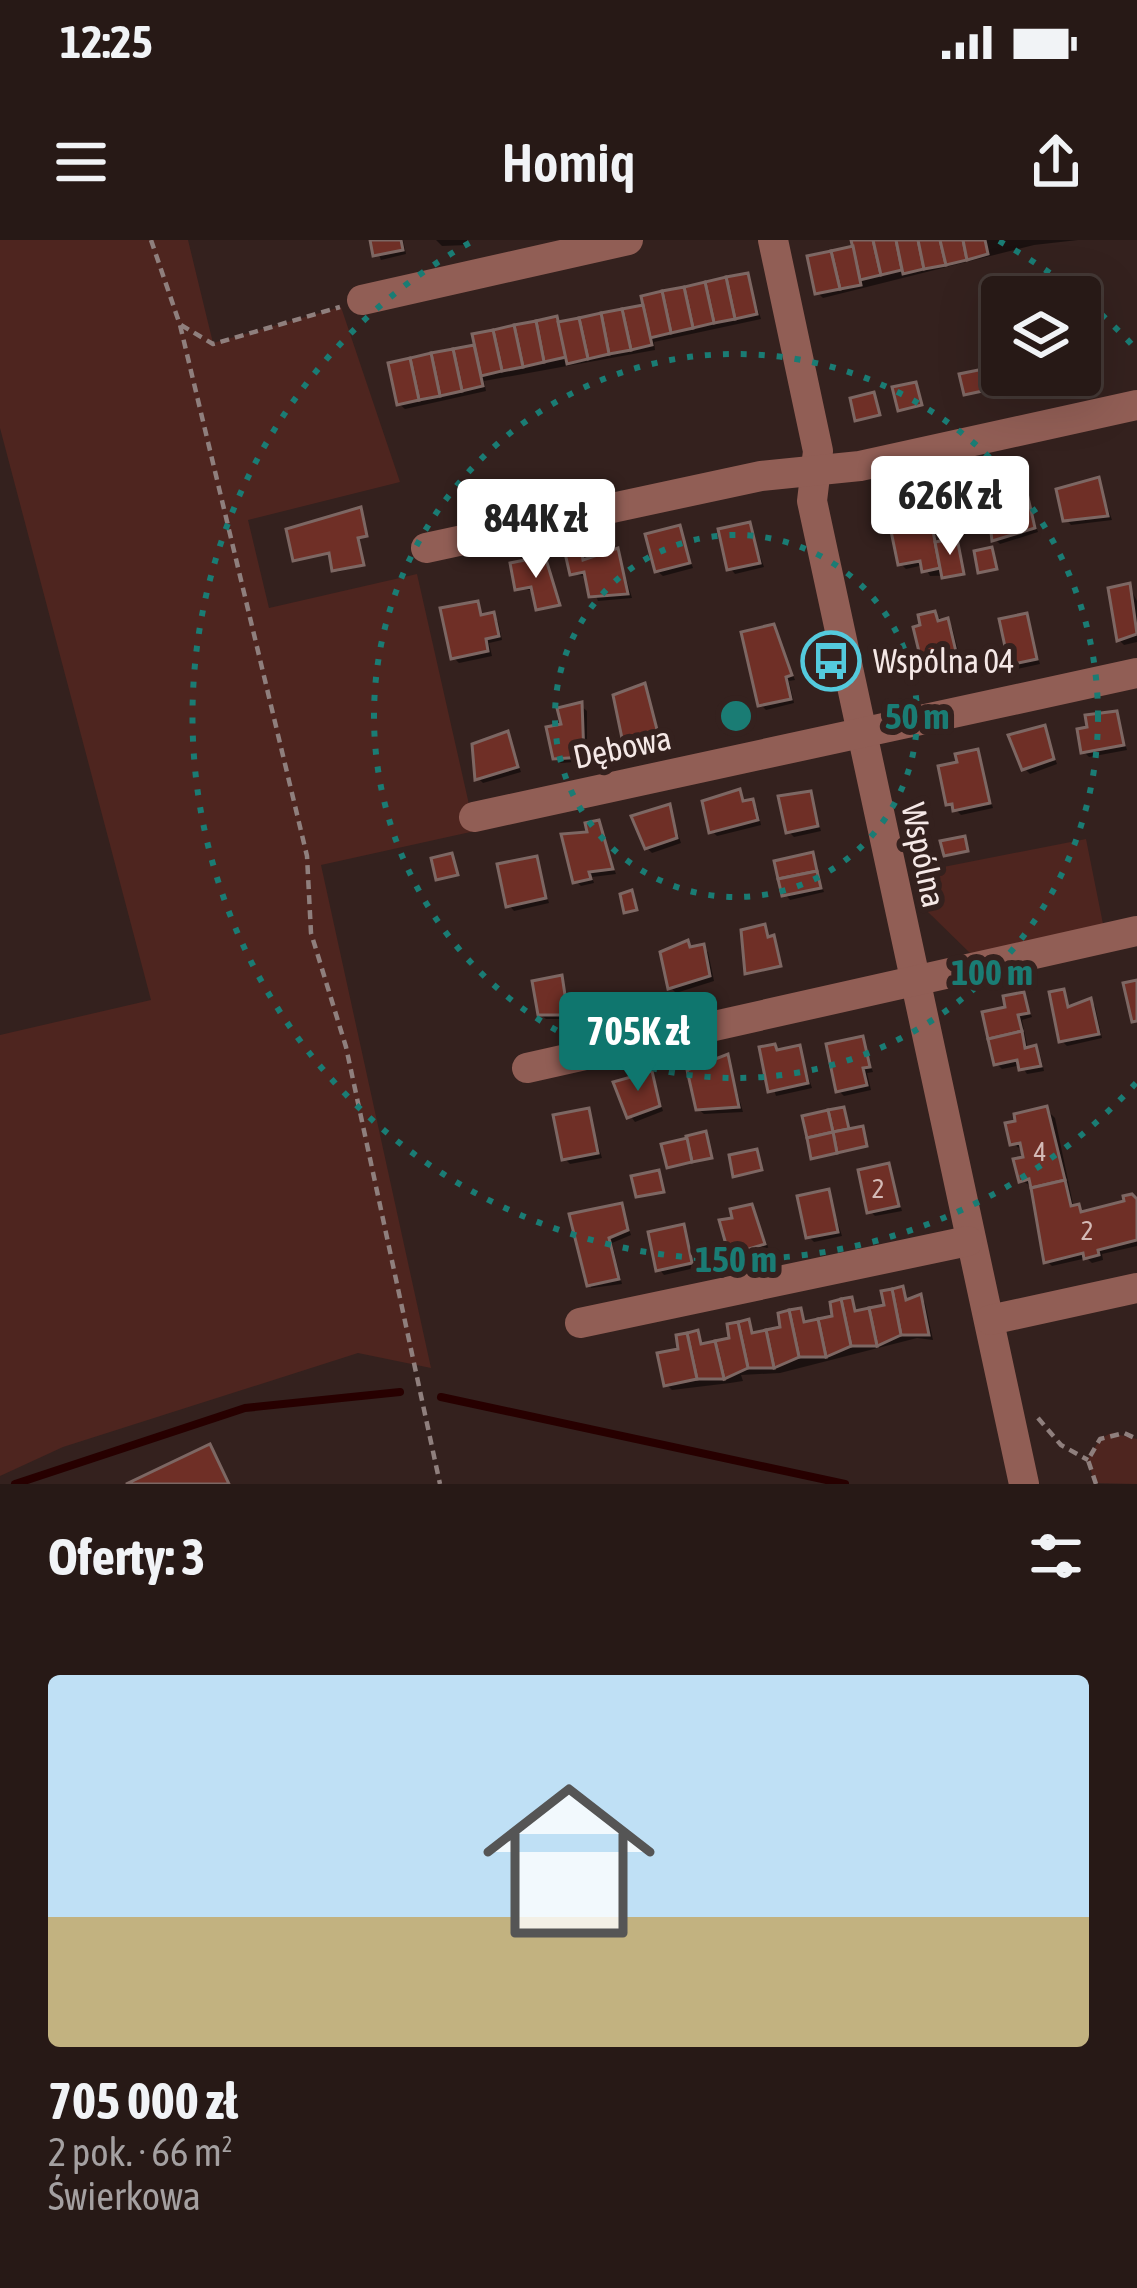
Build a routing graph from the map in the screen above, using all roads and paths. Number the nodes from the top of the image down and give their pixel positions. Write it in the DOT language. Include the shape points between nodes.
graph roads {
  1 [pos="151,240"];
  2 [pos="628,240"];
  3 [pos="772,240"];
  4 [pos="362,300"];
  5 [pos="180,325"];
  6 [pos="1137,405"];
  7 [pos="816,470"];
  8 [pos="426,548"];
  9 [pos="1137,674"];
  10 [pos="861,732"];
  11 [pos="474,817"];
  12 [pos="1137,931"];
  13 [pos="915,980"];
  14 [pos="527,1068"];
  15 [pos="968,1241"];
  16 [pos="1137,1288"];
  17 [pos="990,1320"];
  18 [pos="580,1323"];
  19 [pos="1030,1408"];
  20 [pos="1137,1439"];
  21 [pos="1088,1460"];
  22 [pos="1091,1476"];
  23 [pos="440,1484"];
  24 [pos="1024,1484"];
  25 [pos="1082,1484"];
  26 [pos="1096,1484"];
  1 -- 5 [label="path"];
  2 -- 4 [label="street"];
  3 -- 7 [label="street, Wspólna"];
  4 -- 5 [label="path" via="213,344"];
  5 -- 23 [label="path" via="307,856 311,933 346,1046"];
  6 -- 7 [label="street"];
  7 -- 8 [label="street"];
  7 -- 10 [label="street, Wspólna" via="812,501"];
  9 -- 10 [label="street, Dębowa"];
  10 -- 11 [label="street, Dębowa"];
  10 -- 13 [label="street, Wspólna"];
  12 -- 13 [label="street"];
  13 -- 14 [label="street"];
  13 -- 15 [label="street, Wspólna"];
  15 -- 17 [label="street, Wspólna"];
  15 -- 18 [label="street"];
  16 -- 17 [label="street"];
  17 -- 24 [label="street, Wspólna"];
  19 -- 21 [label="path" via="1061,1445"];
  20 -- 21 [label="path" via="1111,1433"];
  21 -- 22 [label="path"];
  22 -- 25 [label="path"];
  22 -- 26 [label="path"];
}
